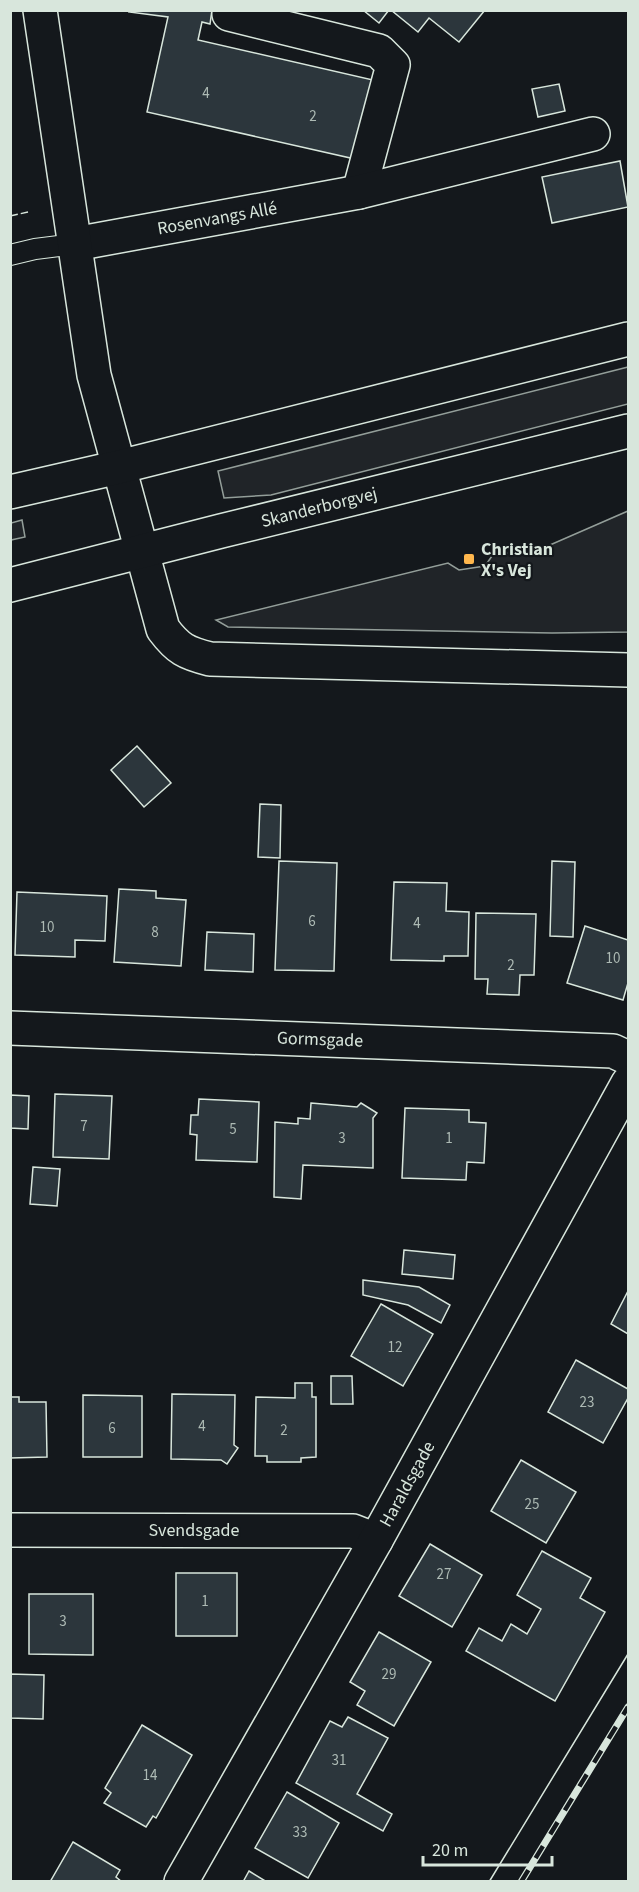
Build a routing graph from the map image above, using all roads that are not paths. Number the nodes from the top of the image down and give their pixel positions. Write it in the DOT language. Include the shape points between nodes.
graph roads {
  1 [pos="40,10"];
  2 [pos="229,14"];
  3 [pos="593,134"];
  4 [pos="359,192"];
  5 [pos="75,244"];
  6 [pos="10,255"];
  7 [pos="628,339"];
  8 [pos="628,431"];
  9 [pos="119,467"];
  10 [pos="10,492"];
  11 [pos="142,552"];
  12 [pos="10,585"];
  13 [pos="628,670"];
  14 [pos="10,1028"];
  15 [pos="628,1058"];
  16 [pos="628,1083"];
  17 [pos="10,1530"];
  18 [pos="376,1540"];
  19 [pos="180,1881"];
  1 -- 5 [label="street"];
  2 -- 4 [label="street" via="379,51 393,65"];
  3 -- 4 [label="street, Rosenvangs Allé"];
  4 -- 5 [label="street, Rosenvangs Allé"];
  5 -- 6 [label="lane"];
  5 -- 9 [label="street" via="94,375"];
  7 -- 9 [label="street"];
  8 -- 11 [label="street, Skanderborgvej"];
  9 -- 10 [label="street"];
  9 -- 11 [label="street"];
  11 -- 12 [label="street, Skanderborgvej"];
  11 -- 13 [label="street" via="163,629 190,654 210,659"];
  14 -- 15 [label="street, Gormsgade" via="613,1051"];
  16 -- 18 [label="street, Haraldsgade"];
  17 -- 18 [label="street, Svendsgade" via="353,1531"];
  18 -- 19 [label="street, Haraldsgade"];
}
